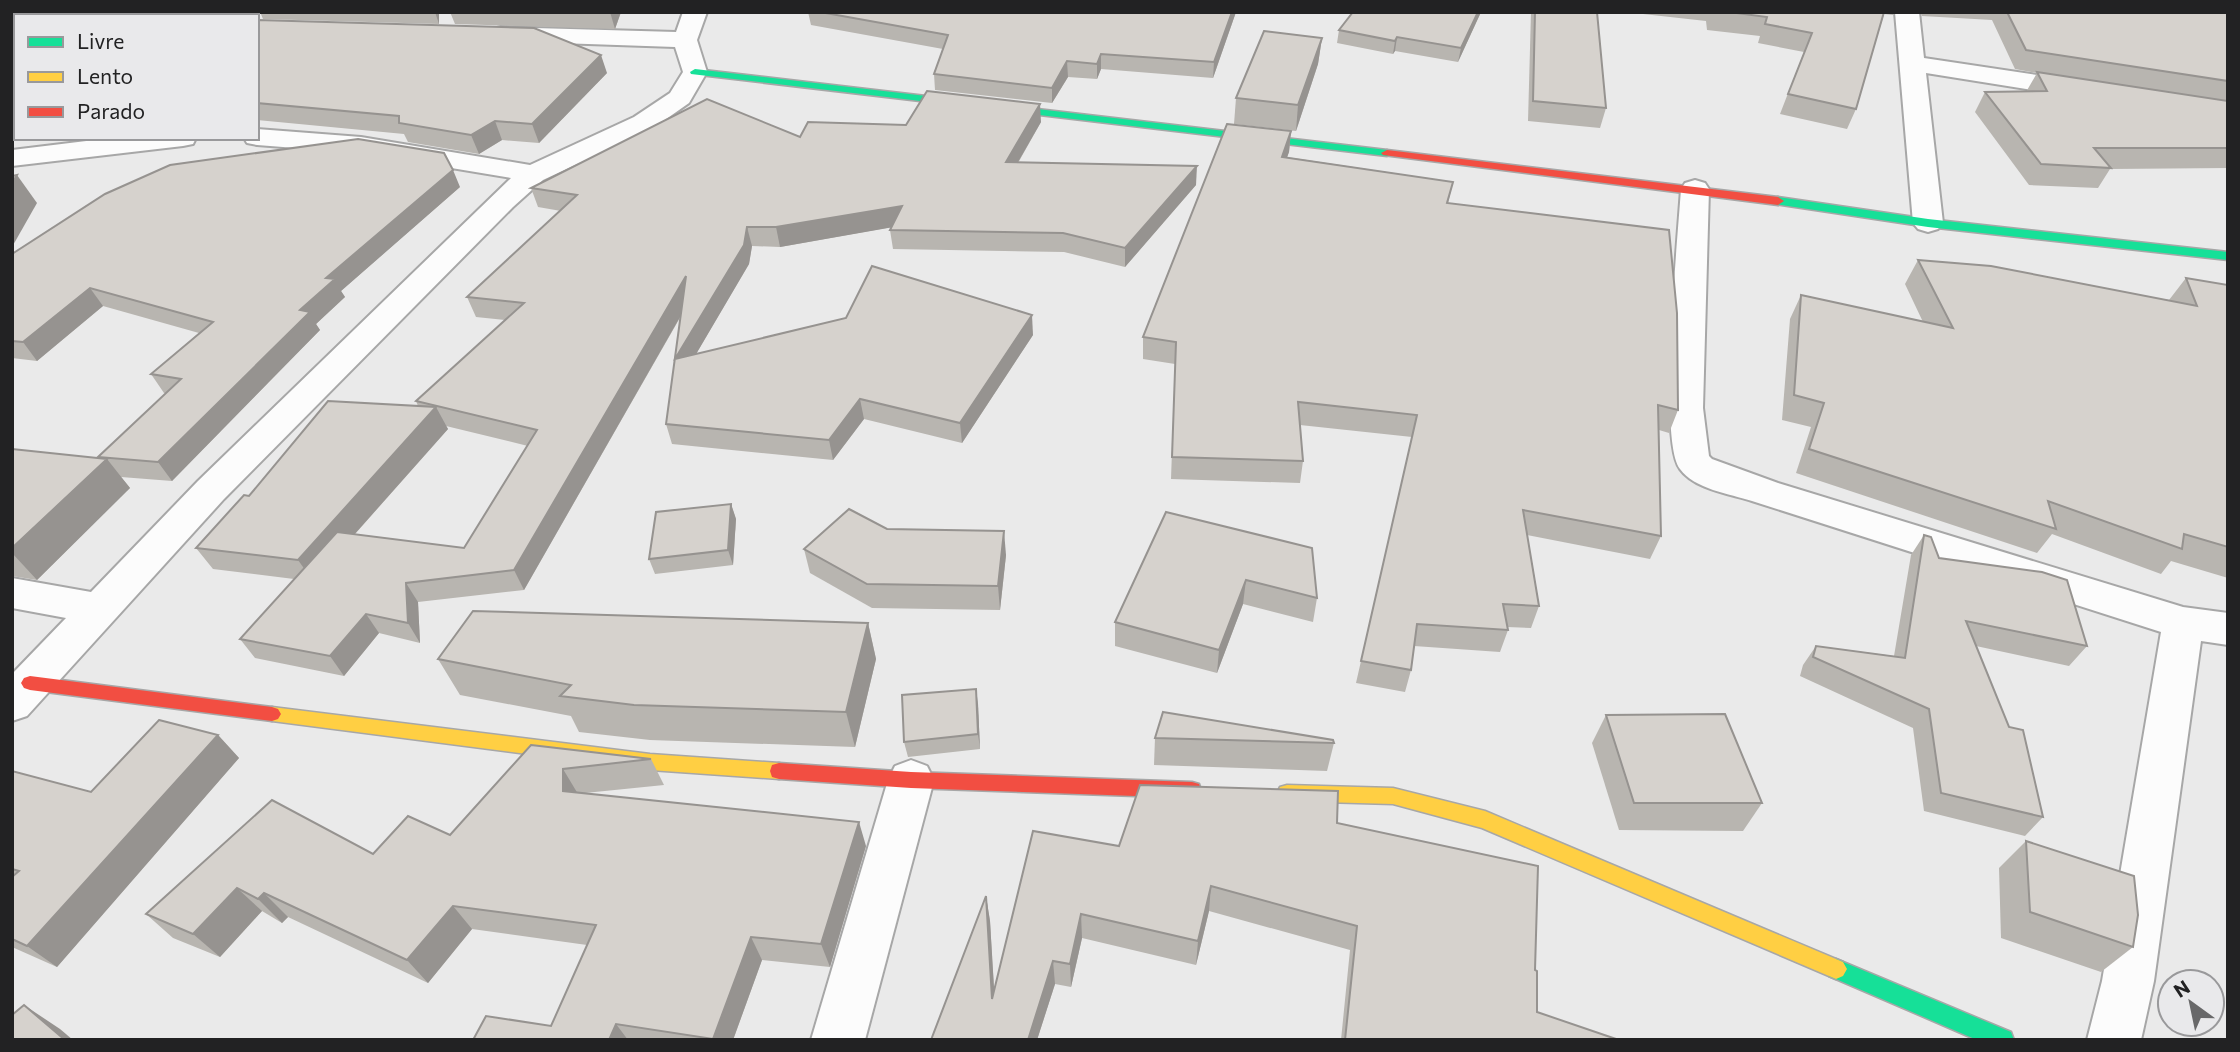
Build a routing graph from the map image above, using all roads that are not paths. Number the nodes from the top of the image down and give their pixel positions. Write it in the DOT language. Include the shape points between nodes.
graph roads {
  1 [pos="1907,12"];
  2 [pos="690,26"];
  3 [pos="484,33"];
  4 [pos="1913,64"];
  5 [pos="695,72"];
  6 [pos="2109,94"];
  7 [pos="259,137"];
  8 [pos="166,140"];
  9 [pos="12,158"];
  10 [pos="533,174"];
  11 [pos="1695,189"];
  12 [pos="1928,223"];
  13 [pos="2228,256"];
  14 [pos="12,593"];
  15 [pos="99,609"];
  16 [pos="2205,626"];
  17 [pos="21,693"];
  18 [pos="911,780"];
  19 [pos="1214,790"];
  20 [pos="1269,792"];
  21 [pos="838,1040"];
  22 [pos="2003,1040"];
  23 [pos="2114,1040"];
  1 -- 4 [label="street"];
  2 -- 3 [label="street"];
  2 -- 5 [label="street"];
  4 -- 6 [label="street"];
  4 -- 12 [label="street"];
  5 -- 10 [label="street" via="680,98 643,123"];
  5 -- 11 [label="street"];
  7 -- 10 [label="street" via="417,154"];
  8 -- 9 [label="street"];
  10 -- 15 [label="street" via="211,490"];
  11 -- 12 [label="street"];
  11 -- 16 [label="street" via="1686,408 1691,459 1699,468"];
  12 -- 13 [label="street"];
  14 -- 15 [label="street"];
  15 -- 17 [label="street"];
  16 -- 23 [label="street"];
  17 -- 18 [label="street" via="650,762"];
  18 -- 19 [label="street"];
  18 -- 21 [label="street"];
  20 -- 22 [label="street" via="1393,796 1485,820"];
}
